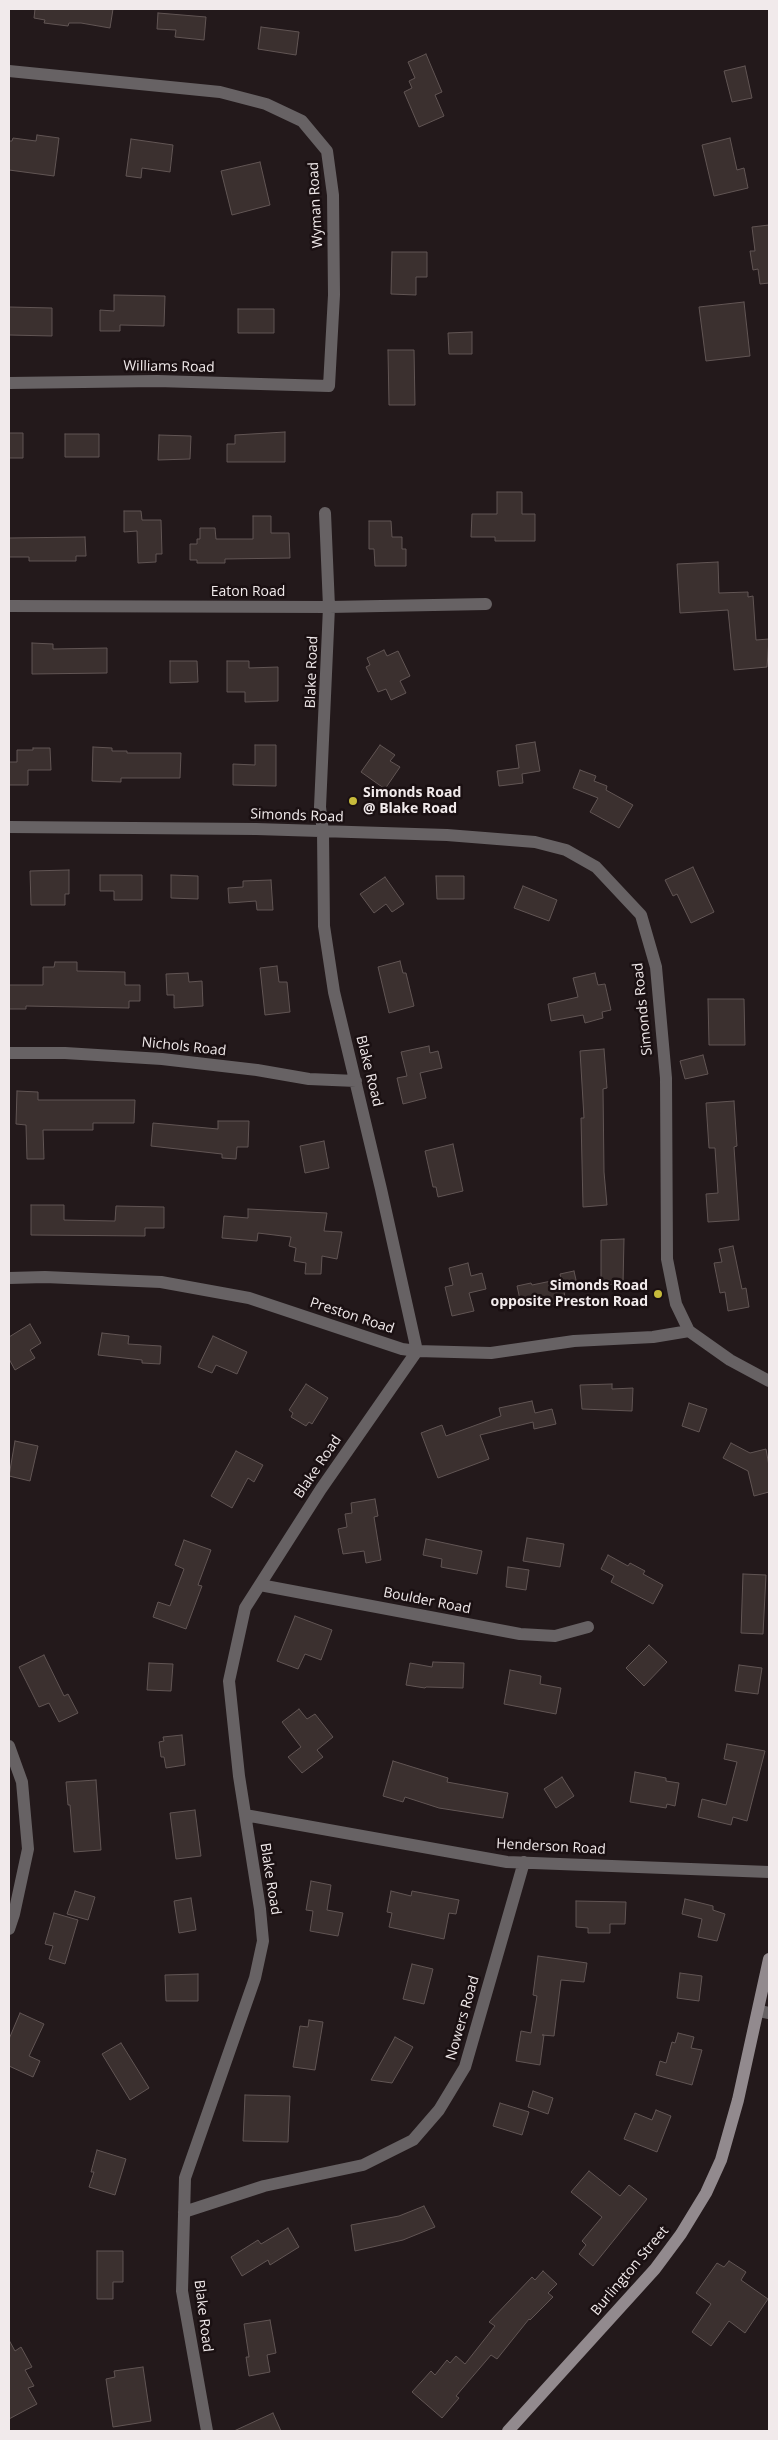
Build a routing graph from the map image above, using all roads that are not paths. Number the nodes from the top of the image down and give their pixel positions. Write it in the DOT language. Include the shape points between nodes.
graph roads {
  1 [pos="9,71"];
  2 [pos="9,383"];
  3 [pos="329,386"];
  4 [pos="325,513"];
  5 [pos="486,604"];
  6 [pos="9,606"];
  7 [pos="329,607"];
  8 [pos="9,827"];
  9 [pos="323,832"];
  10 [pos="9,1053"];
  11 [pos="356,1081"];
  12 [pos="9,1278"];
  13 [pos="689,1331"];
  14 [pos="417,1351"];
  15 [pos="769,1381"];
  16 [pos="260,1585"];
  17 [pos="588,1627"];
  18 [pos="9,1746"];
  19 [pos="245,1815"];
  20 [pos="524,1862"];
  21 [pos="769,1872"];
  22 [pos="9,1929"];
  23 [pos="769,1959"];
  24 [pos="764,2012"];
  25 [pos="184,2212"];
  26 [pos="207,2431"];
  27 [pos="508,2431"];
  1 -- 3 [label="street, Wyman Road" via="220,92 266,104 302,121 328,151 333,195 334,295"];
  2 -- 3 [label="street, Williams Road" via="156,381"];
  4 -- 7 [label="street, Blake Road"];
  5 -- 7 [label="street, Eaton Road"];
  6 -- 7 [label="street, Eaton Road"];
  7 -- 9 [label="street, Blake Road" via="320,807"];
  8 -- 9 [label="street, Simonds Road"];
  9 -- 11 [label="street, Blake Road" via="324,926 334,992"];
  9 -- 13 [label="street, Simonds Road" via="456,836 551,846 566,850 596,867 641,915 656,967 666,1078 668,1259 676,1304"];
  10 -- 11 [label="street, Nichols Road" via="162,1059 309,1079"];
  11 -- 14 [label="street, Blake Road"];
  12 -- 14 [label="street, Preston Road" via="162,1282 249,1298 402,1349"];
  13 -- 14 [label="street, Preston Road" via="653,1337 574,1341 491,1353"];
  13 -- 15 [label="street, Simonds Road" via="730,1360"];
  14 -- 16 [label="street, Blake Road" via="321,1489"];
  16 -- 17 [label="street, Boulder Road" via="520,1634 555,1636"];
  16 -- 19 [label="street, Blake Road" via="245,1608 229,1681"];
  18 -- 22 [label="street" via="22,1782 28,1849"];
  19 -- 20 [label="street, Henderson Road" via="507,1862"];
  19 -- 25 [label="street, Blake Road" via="263,1941 255,1978 185,2178"];
  20 -- 21 [label="street, Henderson Road"];
  20 -- 25 [label="street, Nowers Road" via="465,2067 439,2110 413,2140 363,2165 264,2186"];
  23 -- 24 [label="main road, Burlington Street"];
  24 -- 27 [label="main road, Burlington Street" via="721,2160 681,2234 655,2270"];
  25 -- 26 [label="street, Blake Road" via="182,2291"];
}
